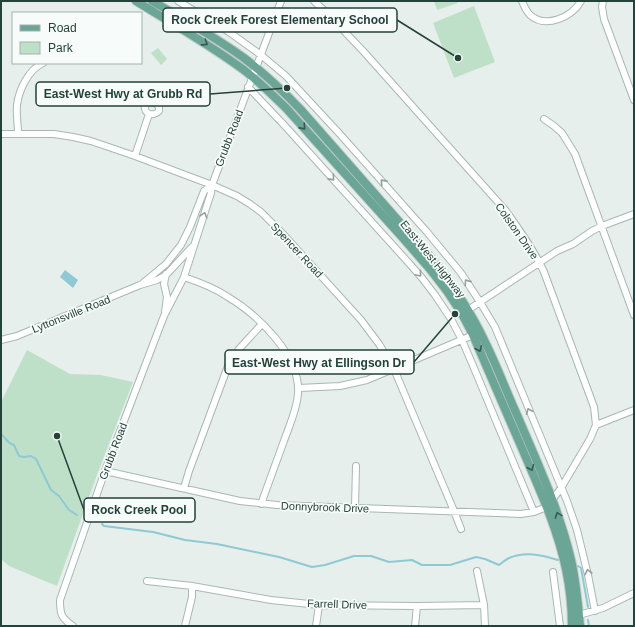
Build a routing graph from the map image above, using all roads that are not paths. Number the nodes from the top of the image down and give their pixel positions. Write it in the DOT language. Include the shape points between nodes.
graph roads {
  1 [pos="136,1"];
  2 [pos="152,1"];
  3 [pos="178,1"];
  4 [pos="281,1"];
  5 [pos="314,1"];
  6 [pos="522,1"];
  7 [pos="581,1"];
  8 [pos="603,1"];
  9 [pos="261,55"];
  10 [pos="40,64"];
  11 [pos="256,68"];
  12 [pos="252,77"];
  13 [pos="248,87"];
  14 [pos="634,100"];
  15 [pos="149,114"];
  16 [pos="544,119"];
  17 [pos="1,134"];
  18 [pos="18,134"];
  19 [pos="135,156"];
  20 [pos="212,185"];
  21 [pos="634,214"];
  22 [pos="602,226"];
  23 [pos="194,244"];
  24 [pos="540,262"];
  25 [pos="166,264"];
  26 [pos="166,275"];
  27 [pos="184,277"];
  28 [pos="140,285"];
  29 [pos="480,302"];
  30 [pos="468,310"];
  31 [pos="634,315"];
  32 [pos="164,316"];
  33 [pos="262,324"];
  34 [pos="473,335"];
  35 [pos="1,340"];
  36 [pos="462,340"];
  37 [pos="394,369"];
  38 [pos="299,388"];
  39 [pos="634,410"];
  40 [pos="596,424"];
  41 [pos="356,466"];
  42 [pos="105,471"];
  43 [pos="184,488"];
  44 [pos="561,488"];
  45 [pos="549,503"];
  46 [pos="261,504"];
  47 [pos="354,507"];
  48 [pos="454,511"];
  49 [pos="534,512"];
  50 [pos="461,529"];
  51 [pos="476,571"];
  52 [pos="553,572"];
  53 [pos="147,581"];
  54 [pos="192,586"];
  55 [pos="634,593"];
  56 [pos="319,605"];
  57 [pos="484,605"];
  58 [pos="417,606"];
  59 [pos="595,611"];
  60 [pos="579,614"];
  61 [pos="73,626"];
  62 [pos="185,626"];
  63 [pos="316,626"];
  64 [pos="415,626"];
  65 [pos="485,626"];
  66 [pos="560,626"];
  67 [pos="572,626"];
  68 [pos="580,626"];
  1 -- 12 [label="main road, East-West Highway, one-way" via="199,39"];
  2 -- 11 [label="main road, East-West Highway" via="209,34"];
  3 -- 9 [label="street, East-West Highway"];
  4 -- 9 [label="street, Grubb Road"];
  5 -- 24 [label="street, Colston Drive" via="364,52 506,211"];
  6 -- 7 [label="street" via="531,15 544,21 567,16"];
  8 -- 14 [label="street" via="604,19"];
  9 -- 11 [label="street, Grubb Road"];
  29 -- 9 [label="street, East-West Highway, one-way" via="461,273 427,232 286,76"];
  10 -- 18 [label="street" via="31,73 19,95"];
  11 -- 12 [label="street, Grubb Road"];
  11 -- 30 [label="main road, East-West Highway" via="301,110 441,270"];
  12 -- 13 [label="street, Grubb Road"];
  12 -- 34 [label="main road, East-West Highway, one-way" via="286,108 408,243 447,291"];
  13 -- 20 [label="street, Grubb Road"];
  13 -- 36 [label="street, East-West Highway, one-way" via="422,278 451,319"];
  15 -- 19 [label="street"];
  16 -- 22 [label="street" via="562,133 575,154"];
  17 -- 18 [label="street, Spencer Road"];
  18 -- 19 [label="street, Spencer Road" via="73,137"];
  19 -- 20 [label="street, Spencer Road"];
  23 -- 20 [label="street, Grubb Road, one-way" via="212,193"];
  20 -- 25 [label="street, Grubb Road" via="204,191 181,246"];
  20 -- 37 [label="street, Spencer Road" via="250,204 283,234 361,320"];
  21 -- 22 [label="street"];
  22 -- 24 [label="street"];
  22 -- 31 [label="street"];
  23 -- 26 [label="street, Lyttonsville Road"];
  23 -- 27 [label="street, Grubb Road"];
  24 -- 29 [label="street"];
  24 -- 40 [label="street, Colston Drive" via="594,407"];
  25 -- 26 [label="street, Grubb Road"];
  25 -- 28 [label="street, Lyttonsville Road"];
  26 -- 28 [label="street, Lyttonsville Road"];
  26 -- 32 [label="street, Grubb Road"];
  27 -- 32 [label="street, Grubb Road"];
  27 -- 33 [label="street" via="228,296"];
  28 -- 35 [label="street, Lyttonsville Road" via="17,336"];
  29 -- 30 [label="street"];
  44 -- 29 [label="street, East-West Highway, one-way" via="495,327"];
  30 -- 45 [label="main road, East-West Highway" via="485,343"];
  32 -- 42 [label="street, Grubb Road"];
  33 -- 38 [label="street" via="288,356"];
  33 -- 43 [label="street" via="239,349 228,366"];
  34 -- 36 [label="street"];
  34 -- 45 [label="main road, East-West Highway, one-way"];
  36 -- 37 [label="street"];
  36 -- 49 [label="street, East-West Highway"];
  37 -- 38 [label="street" via="354,384"];
  37 -- 48 [label="street, Spencer Road"];
  38 -- 46 [label="street" via="297,406"];
  39 -- 40 [label="street"];
  40 -- 44 [label="street"];
  41 -- 47 [label="street"];
  42 -- 43 [label="street, Donnybrook Drive"];
  42 -- 61 [label="street, Grubb Road" via="60,600 64,620"];
  43 -- 46 [label="street, Donnybrook Drive"];
  44 -- 45 [label="street"];
  59 -- 44 [label="street, East-West Highway, one-way" via="583,549"];
  45 -- 49 [label="street, Donnybrook Drive"];
  60 -- 45 [label="main road, East-West Highway, one-way" via="572,562 563,530"];
  45 -- 67 [label="main road, East-West Highway" via="570,589"];
  46 -- 47 [label="street, Donnybrook Drive"];
  47 -- 48 [label="street, Donnybrook Drive"];
  48 -- 49 [label="street, Donnybrook Drive" via="520,514"];
  48 -- 50 [label="street, Spencer Road"];
  51 -- 57 [label="street"];
  52 -- 66 [label="street"];
  53 -- 54 [label="street, Farrell Drive"];
  54 -- 56 [label="street, Farrell Drive" via="271,600"];
  54 -- 62 [label="street"];
  55 -- 59 [label="street"];
  56 -- 58 [label="street, Farrell Drive"];
  56 -- 63 [label="street"];
  57 -- 58 [label="street, Farrell Drive"];
  57 -- 65 [label="street"];
  58 -- 64 [label="street"];
  59 -- 60 [label="street"];
  60 -- 68 [label="main road, East-West Highway"];
}
